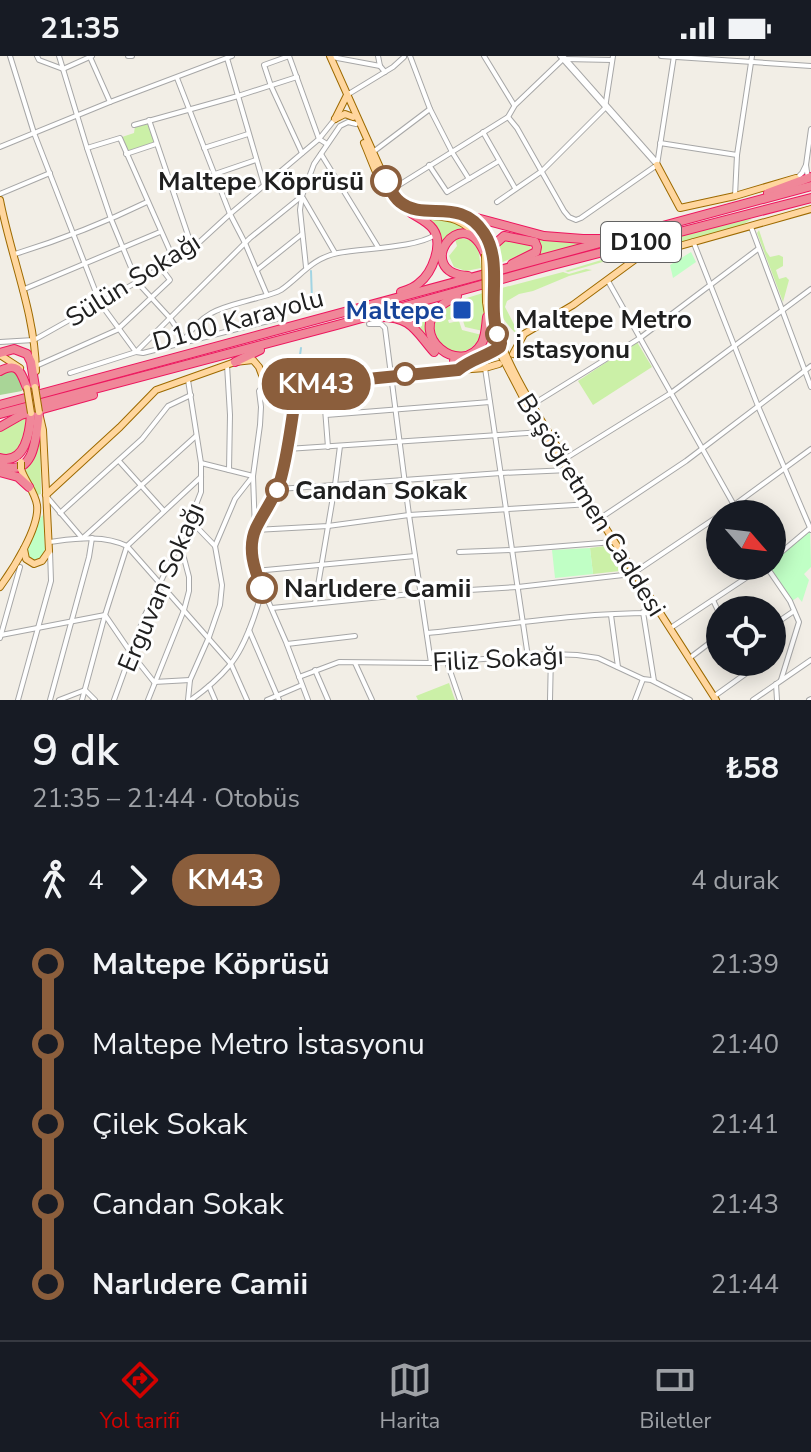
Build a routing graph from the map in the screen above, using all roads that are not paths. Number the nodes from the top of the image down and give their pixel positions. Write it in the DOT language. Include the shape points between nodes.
graph roads {
  1 [pos="10,56"];
  2 [pos="37,56"];
  3 [pos="59,56"];
  4 [pos="91,56"];
  5 [pos="289,56"];
  6 [pos="329,56"];
  7 [pos="378,56"];
  8 [pos="404,56"];
  9 [pos="661,56"];
  10 [pos="674,56"];
  11 [pos="229,57"];
  12 [pos="485,57"];
  13 [pos="563,57"];
  14 [pos="613,58"];
  15 [pos="751,59"];
  16 [pos="380,66"];
  17 [pos="811,66"];
  18 [pos="63,69"];
  19 [pos="385,72"];
  20 [pos="297,77"];
  21 [pos="177,78"];
  22 [pos="271,86"];
  23 [pos="238,96"];
  24 [pos="347,99"];
  25 [pos="110,102"];
  26 [pos="515,105"];
  27 [pos="605,106"];
  28 [pos="189,109"];
  29 [pos="430,109"];
  30 [pos="77,116"];
  31 [pos="508,117"];
  32 [pos="335,119"];
  33 [pos="149,120"];
  34 [pos="355,121"];
  35 [pos="134,125"];
  36 [pos="811,129"];
  37 [pos="483,132"];
  38 [pos="34,133"];
  39 [pos="249,134"];
  40 [pos="319,139"];
  41 [pos="660,143"];
  42 [pos="156,144"];
  43 [pos="328,145"];
  44 [pos="0,147"];
  45 [pos="87,148"];
  46 [pos="204,148"];
  47 [pos="373,152"];
  48 [pos="452,152"];
  49 [pos="302,153"];
  50 [pos="126,154"];
  51 [pos="321,154"];
  52 [pos="737,155"];
  53 [pos="256,160"];
  54 [pos="499,161"];
  55 [pos="429,165"];
  56 [pos="657,165"];
  57 [pos="806,165"];
  58 [pos="542,171"];
  59 [pos="50,173"];
  60 [pos="215,174"];
  61 [pos="797,178"];
  62 [pos="469,179"];
  63 [pos="810,180"];
  64 [pos="264,185"];
  65 [pos="515,188"];
  66 [pos="391,190"];
  67 [pos="0,194"];
  68 [pos="302,196"];
  69 [pos="735,196"];
  70 [pos="811,198"];
  71 [pos="0,200"];
  72 [pos="147,202"];
  73 [pos="497,202"];
  74 [pos="811,209"];
  75 [pos="411,213"];
  76 [pos="458,213"];
  77 [pos="230,214"];
  78 [pos="111,219"];
  79 [pos="751,227"];
  80 [pos="161,231"];
  81 [pos="73,234"];
  82 [pos="302,234"];
  83 [pos="436,235"];
  84 [pos="626,237"];
  85 [pos="693,241"];
  86 [pos="245,243"];
  87 [pos="122,247"];
  88 [pos="378,247"];
  89 [pos="193,248"];
  90 [pos="758,249"];
  91 [pos="335,253"];
  92 [pos="12,255"];
  93 [pos="489,256"];
  94 [pos="174,260"];
  95 [pos="84,263"];
  96 [pos="306,267"];
  97 [pos="161,268"];
  98 [pos="257,270"];
  99 [pos="495,272"];
  100 [pos="481,276"];
  101 [pos="607,279"];
  102 [pos="137,282"];
  103 [pos="709,285"];
  104 [pos="472,288"];
  105 [pos="811,289"];
  106 [pos="22,290"];
  107 [pos="267,295"];
  108 [pos="153,297"];
  109 [pos="490,301"];
  110 [pos="100,303"];
  111 [pos="370,306"];
  112 [pos="781,311"];
  113 [pos="487,317"];
  114 [pos="170,318"];
  115 [pos="280,318"];
  116 [pos="367,321"];
  117 [pos="117,330"];
  118 [pos="640,338"];
  119 [pos="34,340"];
  120 [pos="282,340"];
  121 [pos="185,341"];
  122 [pos="735,347"];
  123 [pos="0,350"];
  124 [pos="136,352"];
  125 [pos="193,353"];
  126 [pos="499,354"];
  127 [pos="513,354"];
  128 [pos="471,360"];
  129 [pos="231,364"];
  130 [pos="36,366"];
  131 [pos="811,366"];
  132 [pos="485,368"];
  133 [pos="166,370"];
  134 [pos="458,370"];
  135 [pos="0,371"];
  136 [pos="804,371"];
  137 [pos="70,373"];
  138 [pos="390,376"];
  139 [pos="188,378"];
  140 [pos="265,383"];
  141 [pos="323,383"];
  142 [pos="297,386"];
  143 [pos="811,387"];
  144 [pos="31,388"];
  145 [pos="50,392"];
  146 [pos="671,393"];
  147 [pos="191,395"];
  148 [pos="0,398"];
  149 [pos="490,402"];
  150 [pos="0,405"];
  151 [pos="530,406"];
  152 [pos="758,406"];
  153 [pos="395,409"];
  154 [pos="35,412"];
  155 [pos="0,414"];
  156 [pos="326,415"];
  157 [pos="0,427"];
  158 [pos="543,432"];
  159 [pos="197,435"];
  160 [pos="495,436"];
  161 [pos="399,443"];
  162 [pos="340,446"];
  163 [pos="328,447"];
  164 [pos="287,449"];
  165 [pos="811,449"];
  166 [pos="702,450"];
  167 [pos="0,458"];
  168 [pos="119,461"];
  169 [pos="563,461"];
  170 [pos="201,463"];
  171 [pos="0,465"];
  172 [pos="784,468"];
  173 [pos="229,470"];
  174 [pos="570,470"];
  175 [pos="0,472"];
  176 [pos="501,473"];
  177 [pos="253,476"];
  178 [pos="201,477"];
  179 [pos="404,480"];
  180 [pos="335,485"];
  181 [pos="140,486"];
  182 [pos="29,487"];
  183 [pos="277,489"];
  184 [pos="46,495"];
  185 [pos="731,500"];
  186 [pos="742,500"];
  187 [pos="46,504"];
  188 [pos="592,504"];
  189 [pos="506,510"];
  190 [pos="164,511"];
  191 [pos="60,513"];
  192 [pos="409,515"];
  193 [pos="35,518"];
  194 [pos="600,519"];
  195 [pos="190,520"];
  196 [pos="706,525"];
  197 [pos="328,526"];
  198 [pos="811,529"];
  199 [pos="255,530"];
  200 [pos="82,538"];
  201 [pos="92,538"];
  202 [pos="615,541"];
  203 [pos="49,542"];
  204 [pos="179,542"];
  205 [pos="127,546"];
  206 [pos="215,546"];
  207 [pos="24,549"];
  208 [pos="786,549"];
  209 [pos="512,550"];
  210 [pos="459,552"];
  211 [pos="415,556"];
  212 [pos="34,564"];
  213 [pos="322,564"];
  214 [pos="20,567"];
  215 [pos="255,571"];
  216 [pos="634,572"];
  217 [pos="10,573"];
  218 [pos="744,580"];
  219 [pos="774,580"];
  220 [pos="160,582"];
  221 [pos="0,587"];
  222 [pos="518,587"];
  223 [pos="262,591"];
  224 [pos="421,593"];
  225 [pos="719,596"];
  226 [pos="315,603"];
  227 [pos="706,605"];
  228 [pos="270,606"];
  229 [pos="257,608"];
  230 [pos="184,610"];
  231 [pos="794,611"];
  232 [pos="643,612"];
  233 [pos="661,613"];
  234 [pos="105,615"];
  235 [pos="611,615"];
  236 [pos="786,616"];
  237 [pos="72,620"];
  238 [pos="524,623"];
  239 [pos="672,627"];
  240 [pos="38,628"];
  241 [pos="249,630"];
  242 [pos="427,633"];
  243 [pos="355,636"];
  244 [pos="0,637"];
  245 [pos="209,637"];
  246 [pos="287,644"];
  247 [pos="706,646"];
  248 [pos="131,653"];
  249 [pos="551,654"];
  250 [pos="528,657"];
  251 [pos="691,657"];
  252 [pos="811,660"];
  253 [pos="447,662"];
  254 [pos="355,663"];
  255 [pos="431,663"];
  256 [pos="231,664"];
  257 [pos="618,667"];
  258 [pos="315,670"];
  259 [pos="744,676"];
  260 [pos="299,677"];
  261 [pos="643,679"];
  262 [pos="190,680"];
  263 [pos="154,682"];
  264 [pos="779,682"];
  265 [pos="655,683"];
  266 [pos="302,685"];
  267 [pos="209,686"];
  268 [pos="85,690"];
  269 [pos="278,698"];
  270 [pos="717,698"];
  271 [pos="18,700"];
  272 [pos="50,700"];
  273 [pos="59,700"];
  274 [pos="82,700"];
  275 [pos="95,700"];
  276 [pos="114,700"];
  277 [pos="148,700"];
  278 [pos="189,700"];
  279 [pos="215,700"];
  280 [pos="247,700"];
  281 [pos="267,700"];
  282 [pos="308,700"];
  283 [pos="328,700"];
  284 [pos="372,700"];
  285 [pos="460,700"];
  286 [pos="550,700"];
  287 [pos="635,700"];
  288 [pos="690,700"];
  289 [pos="753,700"];
  290 [pos="777,700"];
  1 -- 38 [label="street"];
  2 -- 18 [label="street"];
  3 -- 18 [label="street"];
  4 -- 18 [label="street"];
  4 -- 25 [label="street"];
  5 -- 20 [label="street"];
  5 -- 22 [label="street" via="264,65"];
  6 -- 16 [label="street"];
  6 -- 24 [label="main road"];
  7 -- 16 [label="street"];
  8 -- 19 [label="street"];
  8 -- 29 [label="street"];
  9 -- 10 [label="street"];
  10 -- 15 [label="street"];
  10 -- 41 [label="street"];
  11 -- 21 [label="street"];
  11 -- 23 [label="street"];
  12 -- 26 [label="street"];
  13 -- 14 [label="street"];
  13 -- 26 [label="street"];
  13 -- 27 [label="street"];
  14 -- 27 [label="street"];
  15 -- 17 [label="street"];
  15 -- 52 [label="street"];
  16 -- 19 [label="street"];
  18 -- 30 [label="street"];
  19 -- 24 [label="street"];
  20 -- 22 [label="street"];
  20 -- 40 [label="street"];
  21 -- 25 [label="street"];
  21 -- 28 [label="street"];
  22 -- 23 [label="street"];
  22 -- 49 [label="street"];
  23 -- 28 [label="street"];
  23 -- 39 [label="street"];
  24 -- 32 [label="main road"];
  24 -- 34 [label="main road"];
  24 -- 47 [label="main road"];
  25 -- 30 [label="street"];
  26 -- 31 [label="street"];
  27 -- 56 [label="street"];
  27 -- 58 [label="street"];
  28 -- 33 [label="street"];
  28 -- 46 [label="street"];
  29 -- 47 [label="street"];
  29 -- 48 [label="street"];
  30 -- 38 [label="street"];
  30 -- 45 [label="street"];
  31 -- 37 [label="street"];
  31 -- 58 [label="street"];
  32 -- 34 [label="main road" via="345,114"];
  32 -- 40 [label="street, Sülün Sokağı"];
  33 -- 35 [label="street"];
  33 -- 42 [label="street"];
  34 -- 43 [label="street" via="343,124"];
  34 -- 75 [label="main road" via="388,195"];
  36 -- 57 [label="street"];
  37 -- 48 [label="street"];
  37 -- 54 [label="street"];
  38 -- 44 [label="street"];
  38 -- 59 [label="street"];
  39 -- 46 [label="street"];
  39 -- 53 [label="street"];
  40 -- 43 [label="street"];
  40 -- 49 [label="street, Sülün Sokağı"];
  41 -- 52 [label="street"];
  41 -- 56 [label="street"];
  42 -- 50 [label="street"];
  42 -- 89 [label="street"];
  43 -- 51 [label="street"];
  45 -- 50 [label="street" via="120,138"];
  45 -- 78 [label="street"];
  46 -- 60 [label="street"];
  47 -- 66 [label="main road"];
  48 -- 55 [label="street"];
  48 -- 62 [label="street"];
  49 -- 64 [label="street, Sülün Sokağı"];
  50 -- 72 [label="street"];
  51 -- 68 [label="street"];
  51 -- 88 [label="street"];
  52 -- 69 [label="street"];
  53 -- 60 [label="street"];
  53 -- 64 [label="street"];
  54 -- 62 [label="street"];
  54 -- 65 [label="street"];
  55 -- 62 [label="street" via="447,192"];
  55 -- 66 [label="street"];
  56 -- 58 [label="street" via="576,220 564,211"];
  56 -- 69 [label="main road" via="679,208"];
  57 -- 61 [label="street"];
  57 -- 63 [label="street"];
  58 -- 65 [label="street"];
  59 -- 67 [label="street"];
  59 -- 81 [label="street"];
  60 -- 77 [label="street"];
  61 -- 63 [label="main road"];
  61 -- 69 [label="main road"];
  63 -- 84 [label="highway, D100 Karayolu / D100" via="750,203"];
  64 -- 77 [label="street, Sülün Sokağı"];
  65 -- 73 [label="street"];
  66 -- 76 [label="main road" via="413,209"];
  68 -- 82 [label="street"];
  68 -- 86 [label="street"];
  68 -- 91 [label="street"];
  70 -- 104 [label="highway, D100 Karayolu / D100"];
  71 -- 92 [label="main road"];
  72 -- 78 [label="street"];
  72 -- 80 [label="street"];
  74 -- 79 [label="main road"];
  75 -- 83 [label="highway"];
  75 -- 93 [label="main road" via="462,223"];
  76 -- 84 [label="highway" via="544,236"];
  76 -- 93 [label="main road" via="480,228 490,245"];
  77 -- 86 [label="street"];
  77 -- 89 [label="street, Sülün Sokağı"];
  78 -- 81 [label="street"];
  78 -- 87 [label="street"];
  79 -- 85 [label="main road"];
  79 -- 90 [label="street"];
  80 -- 87 [label="street"];
  80 -- 94 [label="street"];
  81 -- 92 [label="street"];
  81 -- 95 [label="street"];
  82 -- 96 [label="street"];
  82 -- 98 [label="street"];
  83 -- 88 [label="street"];
  83 -- 111 [label="highway" via="434,258 421,281"];
  84 -- 99 [label="highway, D100 Karayolu / D100"];
  85 -- 101 [label="main road" via="637,258"];
  85 -- 103 [label="street"];
  86 -- 98 [label="street"];
  86 -- 114 [label="street"];
  87 -- 95 [label="street"];
  87 -- 102 [label="street"];
  88 -- 91 [label="street"];
  89 -- 94 [label="street, Sülün Sokağı"];
  90 -- 103 [label="street"];
  90 -- 112 [label="street"];
  91 -- 96 [label="street"];
  92 -- 106 [label="main road"];
  93 -- 99 [label="highway" via="504,236 532,241 537,247"];
  93 -- 100 [label="highway" via="476,237 462,233 448,240 442,253 451,271"];
  93 -- 109 [label="main road, bridge"];
  94 -- 97 [label="street, Sülün Sokağı"];
  95 -- 106 [label="street"];
  95 -- 110 [label="street"];
  96 -- 107 [label="street"];
  97 -- 102 [label="street, Sülün Sokağı"];
  97 -- 108 [label="street" via="170,280"];
  98 -- 107 [label="street"];
  99 -- 100 [label="highway, D100 Karayolu / D100"];
  100 -- 111 [label="highway, D100 Karayolu / D100"];
  101 -- 118 [label="street"];
  101 -- 127 [label="main road" via="524,334"];
  102 -- 108 [label="street"];
  102 -- 110 [label="street, Sülün Sokağı"];
  103 -- 118 [label="street"];
  103 -- 122 [label="street"];
  104 -- 113 [label="highway" via="436,311 432,339 448,354 469,354 483,341"];
  104 -- 116 [label="highway, D100 Karayolu / D100"];
  105 -- 112 [label="street"];
  106 -- 119 [label="main road"];
  107 -- 121 [label="street" via="206,314"];
  108 -- 114 [label="street"];
  108 -- 117 [label="street"];
  109 -- 113 [label="main road, Başöğretmen Caddesi"];
  109 -- 126 [label="main road, Başöğretmen Caddesi"];
  110 -- 117 [label="street"];
  110 -- 119 [label="street, Sülün Sokağı"];
  111 -- 125 [label="highway, D100 Karayolu / D100"];
  112 -- 122 [label="street"];
  112 -- 136 [label="street"];
  113 -- 126 [label="main road, Başöğretmen Caddesi"];
  114 -- 121 [label="street"];
  114 -- 124 [label="street"];
  115 -- 121 [label="street"];
  116 -- 120 [label="highway, D100 Karayolu / D100"];
  116 -- 128 [label="highway" via="402,320 444,358"];
  116 -- 138 [label="street" via="384,327"];
  117 -- 124 [label="street"];
  117 -- 130 [label="street"];
  118 -- 146 [label="street"];
  118 -- 151 [label="street"];
  119 -- 123 [label="street"];
  119 -- 130 [label="main road"];
  120 -- 129 [label="highway"];
  120 -- 133 [label="highway, D100 Karayolu / D100"];
  121 -- 124 [label="street"];
  121 -- 125 [label="highway"];
  122 -- 146 [label="street"];
  122 -- 152 [label="street"];
  123 -- 144 [label="main road" via="22,369"];
  123 -- 144 [label="highway" via="27,354"];
  124 -- 137 [label="street"];
  125 -- 145 [label="highway, D100 Karayolu / D100"];
  126 -- 128 [label="highway"];
  126 -- 132 [label="main road"];
  126 -- 151 [label="main road, Başöğretmen Caddesi"];
  126 -- 151 [label="main road, Başöğretmen Caddesi"];
  128 -- 134 [label="highway"];
  129 -- 139 [label="main road"];
  129 -- 140 [label="main road" via="255,362"];
  129 -- 173 [label="street"];
  130 -- 144 [label="main road"];
  131 -- 136 [label="street"];
  132 -- 134 [label="main road"];
  132 -- 149 [label="street"];
  133 -- 155 [label="highway, D100 Karayolu / D100"];
  133 -- 157 [label="highway" via="21,415"];
  134 -- 138 [label="main road"];
  135 -- 144 [label="highway" via="16,368"];
  136 -- 143 [label="street"];
  136 -- 152 [label="street"];
  138 -- 141 [label="main road"];
  138 -- 153 [label="street"];
  139 -- 147 [label="street, Erguvan Sokağı"];
  139 -- 184 [label="main road" via="151,394"];
  140 -- 142 [label="main road"];
  140 -- 177 [label="street" via="259,391"];
  141 -- 142 [label="main road"];
  141 -- 156 [label="street"];
  142 -- 164 [label="street"];
  144 -- 154 [label="main road, bridge"];
  145 -- 148 [label="highway"];
  145 -- 150 [label="highway, D100 Karayolu / D100"];
  146 -- 166 [label="street"];
  146 -- 169 [label="street"];
  147 -- 159 [label="street, Erguvan Sokağı"];
  147 -- 168 [label="street" via="168,406"];
  149 -- 153 [label="street"];
  149 -- 160 [label="street"];
  151 -- 158 [label="main road, Başöğretmen Caddesi"];
  151 -- 169 [label="main road, Başöğretmen Caddesi"];
  152 -- 166 [label="street"];
  152 -- 172 [label="street"];
  153 -- 156 [label="street"];
  153 -- 161 [label="street"];
  154 -- 167 [label="highway" via="21,452 11,460"];
  154 -- 171 [label="highway" via="30,459 11,469"];
  154 -- 182 [label="main road" via="21,466"];
  154 -- 184 [label="main road" via="43,430"];
  156 -- 163 [label="street"];
  158 -- 160 [label="street"];
  158 -- 169 [label="main road, Başöğretmen Caddesi"];
  159 -- 170 [label="street, Erguvan Sokağı"];
  159 -- 181 [label="street"];
  160 -- 161 [label="street"];
  160 -- 176 [label="street"];
  161 -- 162 [label="street"];
  161 -- 179 [label="street"];
  162 -- 163 [label="street"];
  162 -- 180 [label="street"];
  163 -- 164 [label="street"];
  164 -- 183 [label="street"];
  165 -- 172 [label="street"];
  166 -- 185 [label="street"];
  166 -- 194 [label="street"];
  168 -- 181 [label="street"];
  168 -- 191 [label="street"];
  169 -- 174 [label="main road, Başöğretmen Caddesi"];
  170 -- 173 [label="street"];
  170 -- 178 [label="street, Erguvan Sokağı"];
  172 -- 186 [label="street"];
  172 -- 198 [label="street"];
  173 -- 177 [label="street"];
  174 -- 176 [label="street"];
  174 -- 188 [label="main road, Başöğretmen Caddesi"];
  175 -- 182 [label="highway"];
  176 -- 179 [label="street"];
  176 -- 189 [label="street"];
  177 -- 199 [label="street"];
  177 -- 206 [label="street" via="235,499"];
  178 -- 190 [label="street"];
  178 -- 195 [label="street, Erguvan Sokağı"];
  179 -- 180 [label="street"];
  179 -- 192 [label="street"];
  180 -- 183 [label="street"];
  180 -- 197 [label="street"];
  181 -- 190 [label="street"];
  181 -- 200 [label="street"];
  182 -- 193 [label="main road" via="37,507"];
  183 -- 199 [label="street"];
  184 -- 187 [label="main road"];
  184 -- 191 [label="street"];
  187 -- 193 [label="main road"];
  187 -- 203 [label="main road"];
  188 -- 189 [label="street"];
  188 -- 194 [label="main road, Başöğretmen Caddesi"];
  189 -- 192 [label="street"];
  189 -- 209 [label="street"];
  190 -- 205 [label="street"];
  191 -- 200 [label="street"];
  192 -- 197 [label="street"];
  192 -- 211 [label="street"];
  193 -- 207 [label="main road"];
  194 -- 202 [label="main road, Başöğretmen Caddesi"];
  195 -- 204 [label="street, Erguvan Sokağı"];
  195 -- 206 [label="street"];
  196 -- 216 [label="street"];
  197 -- 199 [label="street"];
  197 -- 213 [label="street"];
  198 -- 208 [label="street"];
  199 -- 215 [label="street"];
  200 -- 201 [label="street"];
  200 -- 203 [label="street"];
  201 -- 205 [label="street"];
  201 -- 237 [label="street"];
  202 -- 209 [label="street"];
  202 -- 216 [label="main road, Başöğretmen Caddesi"];
  203 -- 212 [label="main road" via="47,556"];
  203 -- 240 [label="street" via="51,577"];
  204 -- 220 [label="street, Erguvan Sokağı"];
  204 -- 230 [label="street" via="189,577"];
  205 -- 220 [label="street"];
  205 -- 234 [label="street"];
  206 -- 245 [label="street" via="222,585"];
  207 -- 212 [label="main road"];
  207 -- 217 [label="main road"];
  209 -- 210 [label="street"];
  209 -- 222 [label="street"];
  211 -- 213 [label="street"];
  211 -- 224 [label="street"];
  212 -- 214 [label="main road"];
  213 -- 215 [label="street"];
  213 -- 226 [label="street"];
  214 -- 217 [label="main road"];
  214 -- 244 [label="street"];
  215 -- 223 [label="street"];
  216 -- 222 [label="street"];
  216 -- 233 [label="main road, Başöğretmen Caddesi"];
  217 -- 221 [label="main road"];
  218 -- 225 [label="street"];
  219 -- 231 [label="street"];
  220 -- 230 [label="street"];
  220 -- 248 [label="street, Erguvan Sokağı"];
  222 -- 224 [label="street"];
  222 -- 238 [label="street"];
  223 -- 228 [label="street"];
  223 -- 229 [label="street"];
  224 -- 226 [label="street"];
  224 -- 242 [label="street"];
  226 -- 228 [label="street"];
  227 -- 239 [label="street"];
  228 -- 229 [label="street"];
  228 -- 246 [label="street"];
  229 -- 241 [label="street"];
  230 -- 245 [label="street"];
  230 -- 263 [label="street"];
  231 -- 236 [label="street"];
  231 -- 264 [label="street" via="799,622"];
  232 -- 233 [label="street"];
  232 -- 235 [label="street"];
  232 -- 265 [label="street"];
  233 -- 239 [label="main road, Başöğretmen Caddesi"];
  233 -- 270 [label="main road, Başöğretmen Caddesi"];
  234 -- 237 [label="street"];
  234 -- 248 [label="street"];
  234 -- 268 [label="street"];
  235 -- 238 [label="street"];
  235 -- 257 [label="street"];
  237 -- 240 [label="street"];
  237 -- 272 [label="street"];
  238 -- 242 [label="street"];
  238 -- 250 [label="street"];
  239 -- 251 [label="main road, Başöğretmen Caddesi"];
  240 -- 244 [label="street"];
  240 -- 271 [label="street"];
  241 -- 256 [label="street"];
  241 -- 269 [label="street"];
  242 -- 255 [label="street"];
  243 -- 246 [label="street"];
  245 -- 256 [label="street"];
  245 -- 262 [label="street"];
  246 -- 260 [label="street"];
  247 -- 251 [label="street"];
  248 -- 263 [label="street"];
  248 -- 276 [label="street, Erguvan Sokağı"];
  249 -- 250 [label="street, Filiz Sokağı"];
  249 -- 257 [label="street, Filiz Sokağı" via="588,656"];
  249 -- 286 [label="street"];
  250 -- 253 [label="street, Filiz Sokağı"];
  251 -- 270 [label="main road, Başöğretmen Caddesi"];
  252 -- 264 [label="street"];
  253 -- 255 [label="street, Filiz Sokağı"];
  253 -- 285 [label="street"];
  254 -- 255 [label="street, Filiz Sokağı"];
  254 -- 258 [label="street, Filiz Sokağı"];
  254 -- 284 [label="street"];
  256 -- 267 [label="street"];
  256 -- 280 [label="street"];
  257 -- 261 [label="street, Filiz Sokağı"];
  258 -- 260 [label="street, Filiz Sokağı"];
  258 -- 283 [label="street"];
  259 -- 270 [label="street"];
  260 -- 266 [label="street"];
  261 -- 265 [label="street, Filiz Sokağı"];
  261 -- 287 [label="street"];
  262 -- 263 [label="street"];
  262 -- 278 [label="street"];
  263 -- 277 [label="street"];
  264 -- 289 [label="street"];
  264 -- 290 [label="street"];
  265 -- 288 [label="street, Filiz Sokağı"];
  266 -- 269 [label="street"];
  266 -- 282 [label="street"];
  267 -- 278 [label="street"];
  267 -- 279 [label="street"];
  268 -- 273 [label="street"];
  268 -- 274 [label="street"];
  268 -- 275 [label="street"];
  269 -- 281 [label="street"];
}
